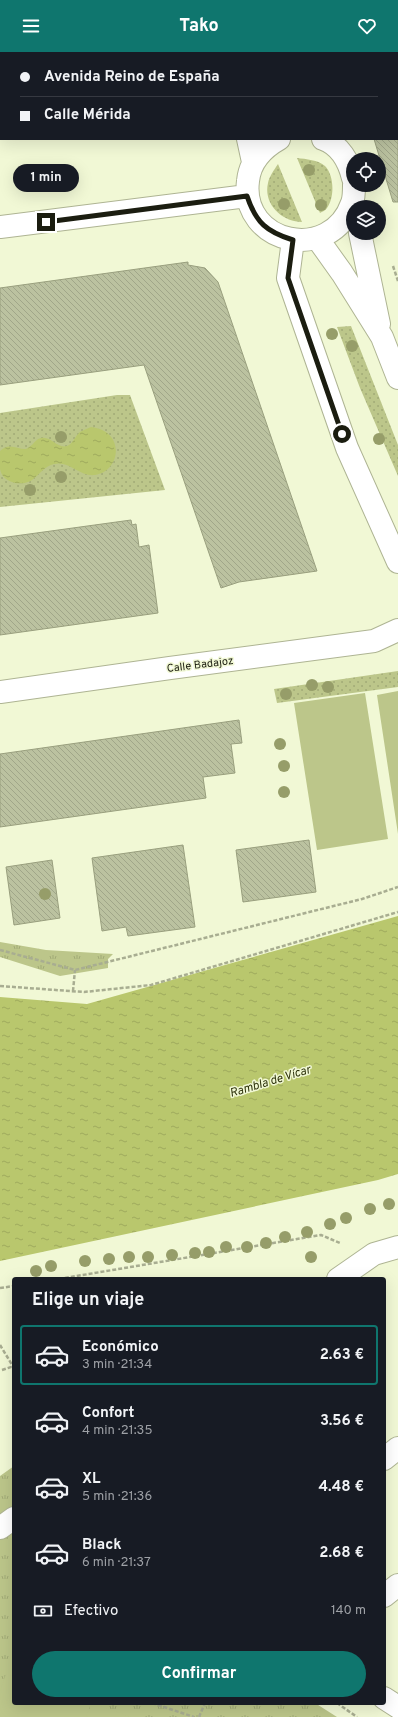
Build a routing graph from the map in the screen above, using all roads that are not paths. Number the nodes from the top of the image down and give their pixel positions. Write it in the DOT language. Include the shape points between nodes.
graph roads {
  1 [pos="248,140"];
  2 [pos="277,140"];
  3 [pos="326,140"];
  4 [pos="346,160"];
  5 [pos="253,162"];
  6 [pos="247,196"];
  7 [pos="353,198"];
  8 [pos="0,228"];
  9 [pos="317,238"];
  10 [pos="293,240"];
  11 [pos="361,240"];
  12 [pos="382,337"];
  13 [pos="398,378"];
  14 [pos="398,562"];
  15 [pos="398,630"];
  16 [pos="0,692"];
  17 [pos="398,1247"];
  18 [pos="341,1277"];
  19 [pos="398,1448"];
  20 [pos="386,1457"];
  21 [pos="12,1519"];
  22 [pos="0,1528"];
  23 [pos="398,1585"];
  24 [pos="386,1594"];
  25 [pos="386,1699"];
  26 [pos="398,1707"];
  1 -- 5 [label="street"];
  2 -- 5 [label="street" via="268,145"];
  3 -- 4 [label="street" via="339,150"];
  5 -- 6 [label="street" via="249,172"];
  6 -- 8 [label="street"];
  6 -- 10 [label="street" via="262,225 276,235"];
  7 -- 9 [label="street" via="344,219 334,230"];
  9 -- 10 [label="street"];
  9 -- 12 [label="street"];
  10 -- 14 [label="street" via="288,278 347,448"];
  11 -- 12 [label="street"];
  12 -- 13 [label="street"];
  15 -- 16 [label="street, Calle Badajoz" via="374,641"];
  17 -- 18 [label="street" via="374,1254"];
  19 -- 20 [label="street"];
  21 -- 22 [label="street"];
  23 -- 24 [label="street"];
  25 -- 26 [label="street"];
}
